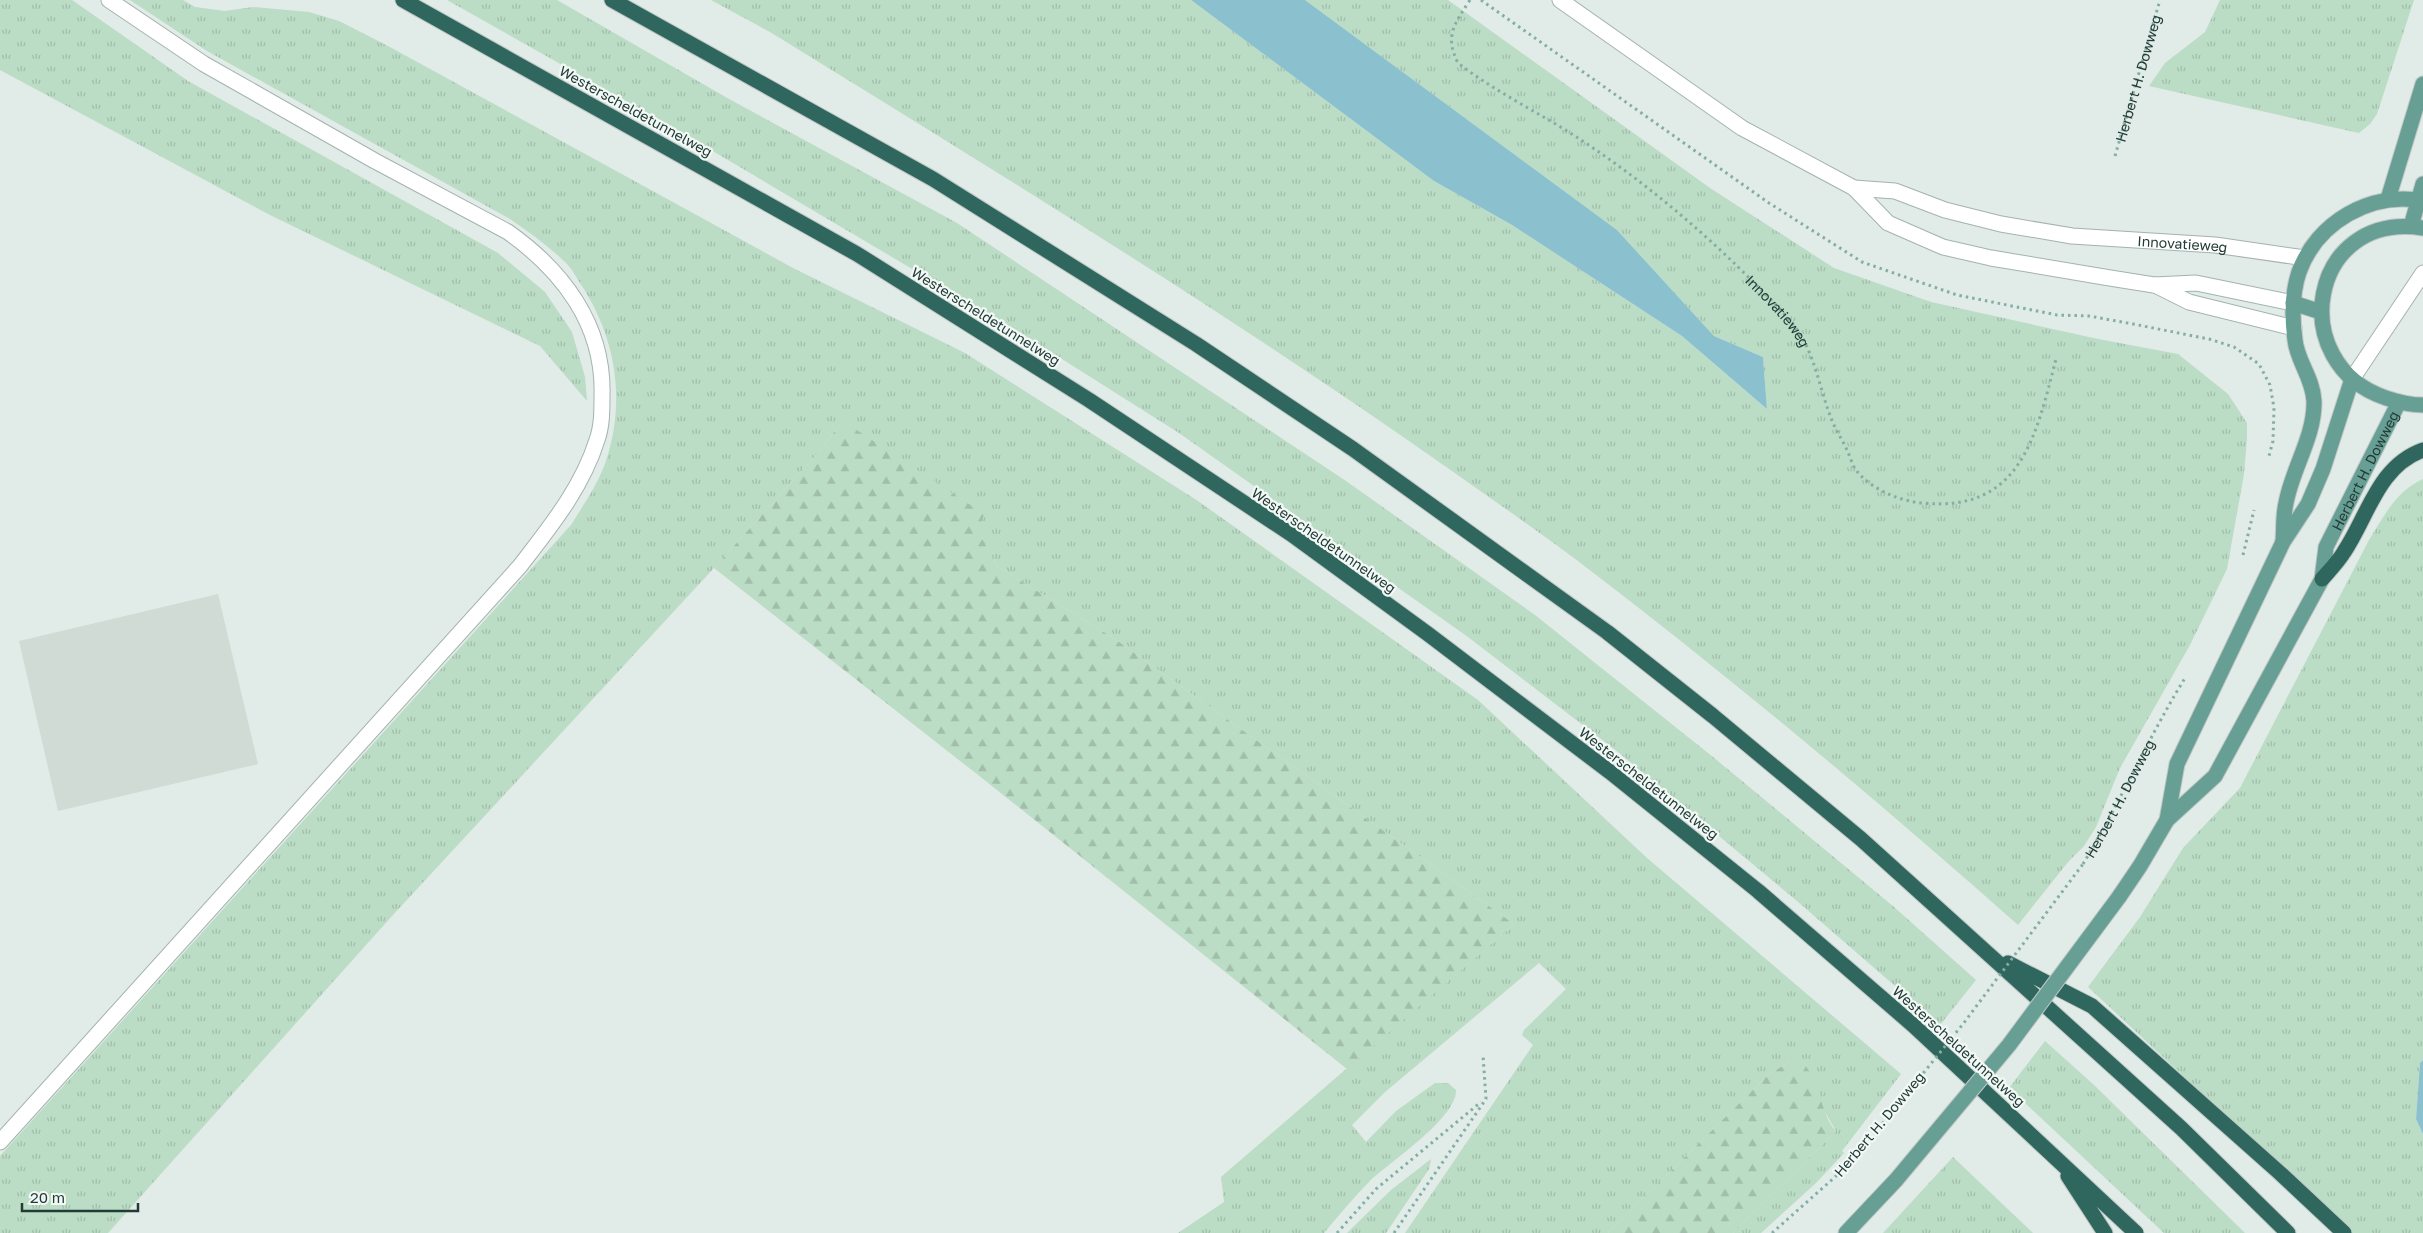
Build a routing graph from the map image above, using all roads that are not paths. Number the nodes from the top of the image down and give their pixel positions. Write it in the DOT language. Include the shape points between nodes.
graph roads {
  1 [pos="109,0"];
  2 [pos="403,0"];
  3 [pos="612,0"];
  4 [pos="1560,0"];
  5 [pos="2423,84"];
  6 [pos="2423,184"];
  7 [pos="1854,188"];
  8 [pos="2388,199"];
  9 [pos="2421,200"];
  10 [pos="2417,227"];
  11 [pos="2305,258"];
  12 [pos="2423,274"];
  13 [pos="2154,285"];
  14 [pos="2293,303"];
  15 [pos="2321,312"];
  16 [pos="2294,328"];
  17 [pos="2352,379"];
  18 [pos="2399,402"];
  19 [pos="2423,405"];
  20 [pos="2423,450"];
  21 [pos="2283,542"];
  22 [pos="2322,579"];
  23 [pos="2167,820"];
  24 [pos="1989,953"];
  25 [pos="0,1142"];
  26 [pos="2053,1153"];
  27 [pos="1846,1233"];
  28 [pos="2105,1233"];
  29 [pos="2136,1233"];
  30 [pos="2288,1233"];
  31 [pos="2344,1233"];
  1 -- 25 [label="street" via="204,64 528,246 570,291 588,321 598,351 602,417 597,439 576,488 558,518 520,566"];
  2 -- 26 [label="highway, Westerscheldetunnelweg" via="857,254 1089,400 1291,534 1610,772 1742,878 1913,1025"];
  3 -- 24 [label="highway" via="932,179 1196,344 1353,450 1652,668 1861,839"];
  4 -- 7 [label="street, Innovatieweg" via="1742,128"];
  5 -- 8 [label="main road"];
  6 -- 9 [label="main road"];
  7 -- 11 [label="street, Innovatieweg" via="1895,192 2001,224 2072,236 2215,245"];
  7 -- 13 [label="street, Innovatieweg" via="1888,223 1943,247"];
  8 -- 9 [label="main road, Herbert H. Dowweg"];
  8 -- 11 [label="main road, Herbert H. Dowweg" via="2372,202 2333,224"];
  9 -- 10 [label="main road"];
  10 -- 15 [label="main road" via="2383,228 2358,240 2337,259 2324,284"];
  11 -- 14 [label="main road, Herbert H. Dowweg"];
  12 -- 17 [label="street"];
  13 -- 14 [label="street, Innovatieweg" via="2196,283"];
  13 -- 16 [label="street, Innovatieweg" via="2189,302"];
  14 -- 15 [label="main road"];
  14 -- 16 [label="main road, Herbert H. Dowweg"];
  15 -- 17 [label="main road" via="2325,337 2336,360"];
  16 -- 21 [label="main road, Herbert H. Dowweg" via="2295,342 2311,381 2314,401 2308,435 2286,502"];
  17 -- 18 [label="main road" via="2372,392"];
  17 -- 21 [label="main road, Herbert H. Dowweg" via="2308,504"];
  18 -- 19 [label="main road"];
  18 -- 22 [label="main road, Herbert H. Dowweg" via="2326,547"];
  20 -- 22 [label="highway" via="2410,455 2391,470 2344,553"];
  21 -- 23 [label="main road, Herbert H. Dowweg" via="2177,764"];
  22 -- 23 [label="main road, Herbert H. Dowweg" via="2215,776"];
  23 -- 27 [label="main road, Herbert H. Dowweg, bridge" via="2119,897 2009,1045 1896,1180"];
  24 -- 30 [label="highway" via="2181,1128"];
  24 -- 31 [label="highway" via="2092,1006"];
  26 -- 28 [label="highway"];
  26 -- 29 [label="highway, Westerscheldetunnelweg"];
}
